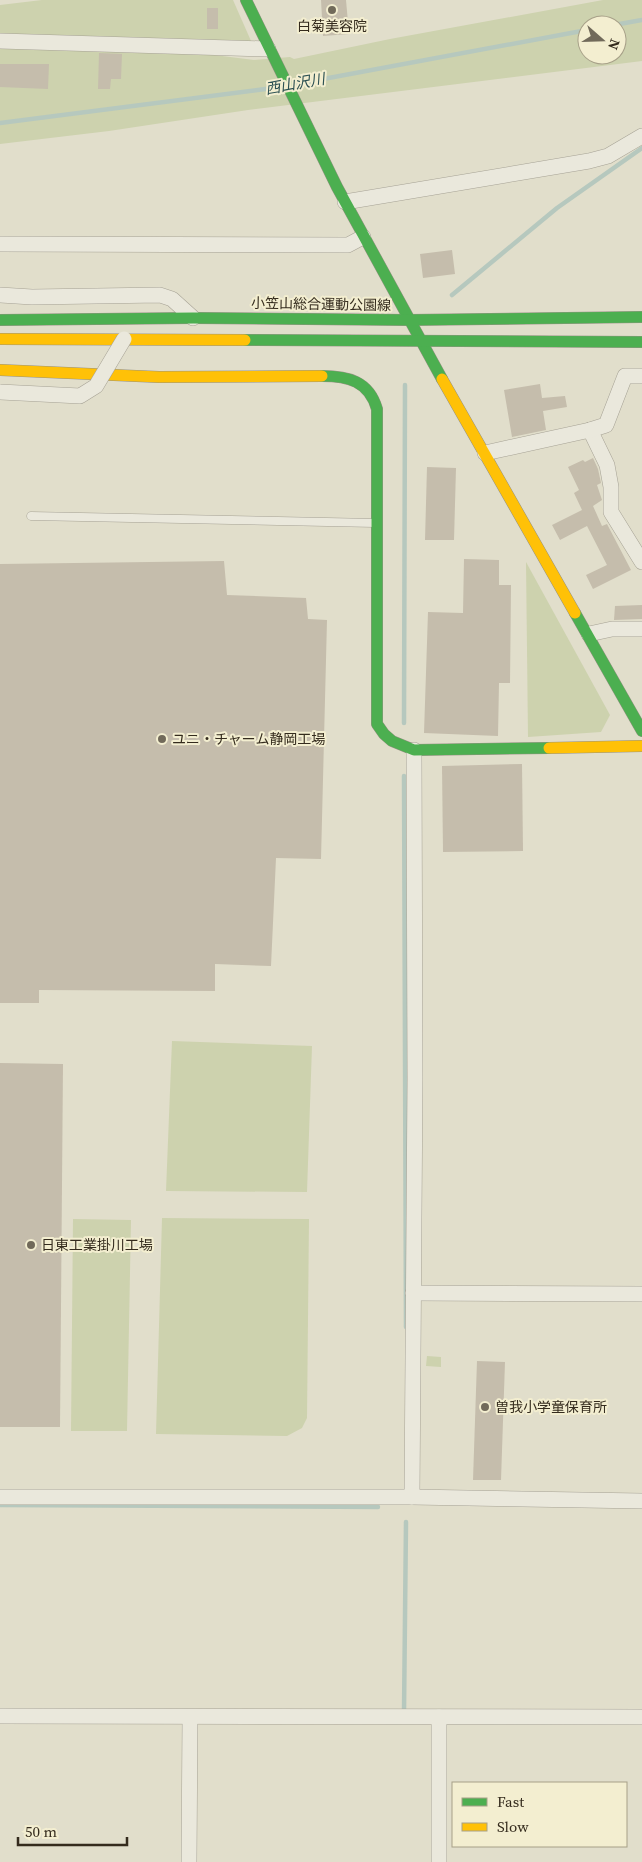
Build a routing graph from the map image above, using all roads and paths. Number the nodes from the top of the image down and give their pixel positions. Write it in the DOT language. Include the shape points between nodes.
graph roads {
  1 [pos="246,0"];
  2 [pos="0,41"];
  3 [pos="268,49"];
  4 [pos="642,136"];
  5 [pos="345,202"];
  6 [pos="363,237"];
  7 [pos="0,244"];
  8 [pos="0,295"];
  9 [pos="642,317"];
  10 [pos="193,318"];
  11 [pos="0,320"];
  12 [pos="409,320"];
  13 [pos="0,339"];
  14 [pos="124,339"];
  15 [pos="421,339"];
  16 [pos="642,342"];
  17 [pos="0,370"];
  18 [pos="642,376"];
  19 [pos="0,392"];
  20 [pos="590,430"];
  21 [pos="486,453"];
  22 [pos="31,516"];
  23 [pos="375,523"];
  24 [pos="642,562"];
  25 [pos="642,629"];
  26 [pos="588,634"];
  27 [pos="642,731"];
  28 [pos="642,746"];
  29 [pos="414,750"];
  30 [pos="413,1293"];
  31 [pos="642,1294"];
  32 [pos="0,1496"];
  33 [pos="412,1496"];
  34 [pos="642,1501"];
  35 [pos="0,1716"];
  36 [pos="190,1717"];
  37 [pos="439,1717"];
  38 [pos="642,1717"];
  39 [pos="189,1862"];
  40 [pos="439,1862"];
  1 -- 3 [label="street"];
  2 -- 3 [label="street"];
  3 -- 5 [label="street"];
  4 -- 5 [label="street" via="608,156 589,161"];
  5 -- 6 [label="street"];
  6 -- 7 [label="street" via="348,245"];
  6 -- 12 [label="street"];
  8 -- 10 [label="street" via="160,295 172,299"];
  9 -- 12 [label="street, 小笠山総合運動公園線"];
  10 -- 11 [label="street, 小笠山総合運動公園線"];
  10 -- 12 [label="street, 小笠山総合運動公園線"];
  12 -- 15 [label="street"];
  13 -- 14 [label="street"];
  14 -- 15 [label="street"];
  14 -- 19 [label="street, bridge" via="96,386 80,396"];
  15 -- 16 [label="street"];
  15 -- 21 [label="street"];
  17 -- 23 [label="street" via="159,377 353,378 374,397 377,409"];
  18 -- 20 [label="street" via="625,376 606,425"];
  20 -- 21 [label="street"];
  20 -- 24 [label="street" via="607,464 611,512"];
  21 -- 26 [label="street"];
  22 -- 23 [label="lane"];
  23 -- 29 [label="street" via="377,724 384,737"];
  25 -- 26 [label="street" via="612,629"];
  26 -- 27 [label="street"];
  28 -- 29 [label="street"];
  29 -- 30 [label="street"];
  30 -- 31 [label="street"];
  30 -- 33 [label="street"];
  32 -- 33 [label="street"];
  33 -- 34 [label="street"];
  35 -- 36 [label="street"];
  36 -- 37 [label="street"];
  36 -- 39 [label="street"];
  37 -- 38 [label="street"];
  37 -- 40 [label="street"];
}
